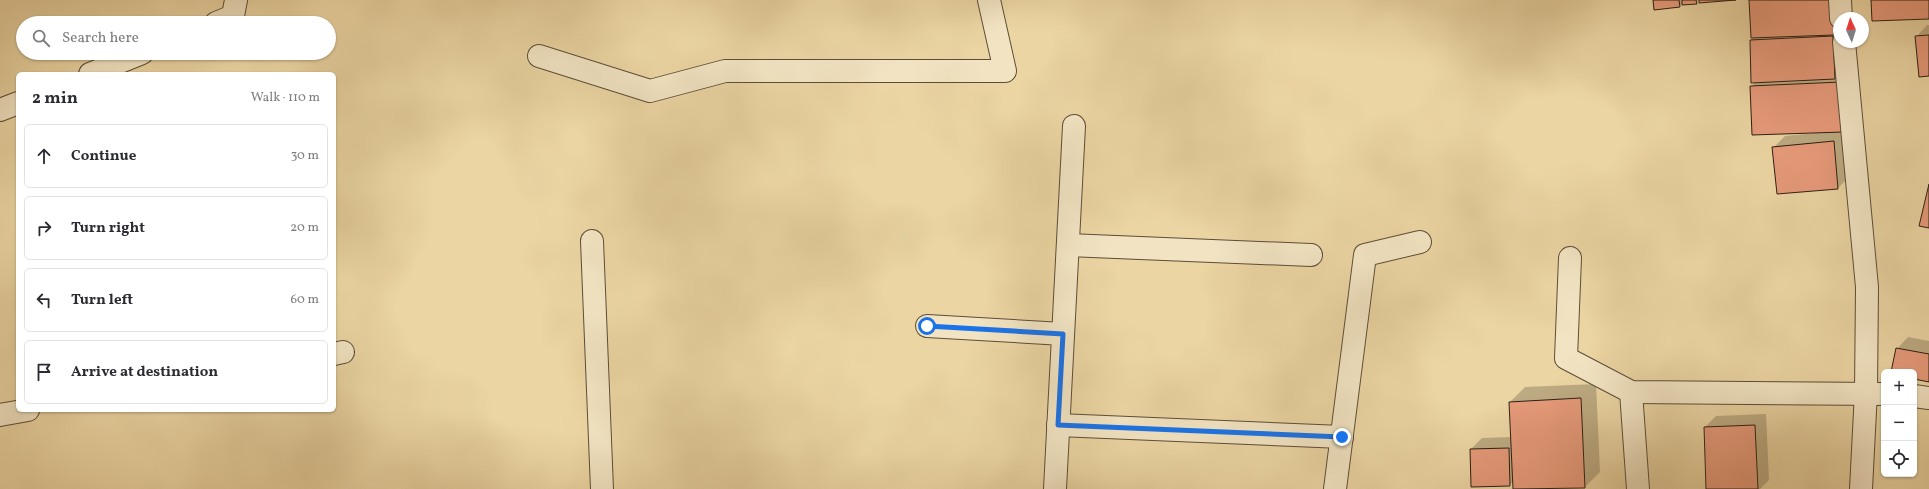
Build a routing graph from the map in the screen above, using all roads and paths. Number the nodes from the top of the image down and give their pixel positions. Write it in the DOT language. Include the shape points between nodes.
graph roads {
  1 [pos="236,0"];
  2 [pos="989,0"];
  3 [pos="1840,0"];
  4 [pos="1841,12"];
  5 [pos="234,16"];
  6 [pos="1845,48"];
  7 [pos="539,56"];
  8 [pos="125,60"];
  9 [pos="95,72"];
  10 [pos="16,104"];
  11 [pos="0,110"];
  12 [pos="1074,126"];
  13 [pos="592,241"];
  14 [pos="1420,242"];
  15 [pos="1068,245"];
  16 [pos="1311,255"];
  17 [pos="1570,258"];
  18 [pos="927,326"];
  19 [pos="1063,334"];
  20 [pos="1631,392"];
  21 [pos="1875,393"];
  22 [pos="1917,396"];
  23 [pos="1929,398"];
  24 [pos="17,412"];
  25 [pos="0,415"];
  26 [pos="1058,425"];
  27 [pos="1342,437"];
  28 [pos="602,489"];
  29 [pos="1055,489"];
  30 [pos="1335,489"];
  31 [pos="1638,489"];
  32 [pos="1860,489"];
  1 -- 5 [label="street"];
  2 -- 7 [label="street" via="1005,70 725,71 650,91"];
  3 -- 4 [label="street"];
  6 -- 21 [label="street"];
  8 -- 9 [label="street"];
  10 -- 11 [label="street"];
  12 -- 15 [label="street"];
  13 -- 28 [label="street"];
  14 -- 27 [label="street" via="1365,255"];
  15 -- 16 [label="street"];
  15 -- 19 [label="street"];
  17 -- 20 [label="street" via="1566,358"];
  18 -- 19 [label="street"];
  19 -- 26 [label="street"];
  20 -- 21 [label="street"];
  20 -- 31 [label="street"];
  21 -- 32 [label="street"];
  22 -- 23 [label="street"];
  24 -- 25 [label="street"];
  26 -- 27 [label="street"];
  26 -- 29 [label="street"];
  27 -- 30 [label="street"];
}
